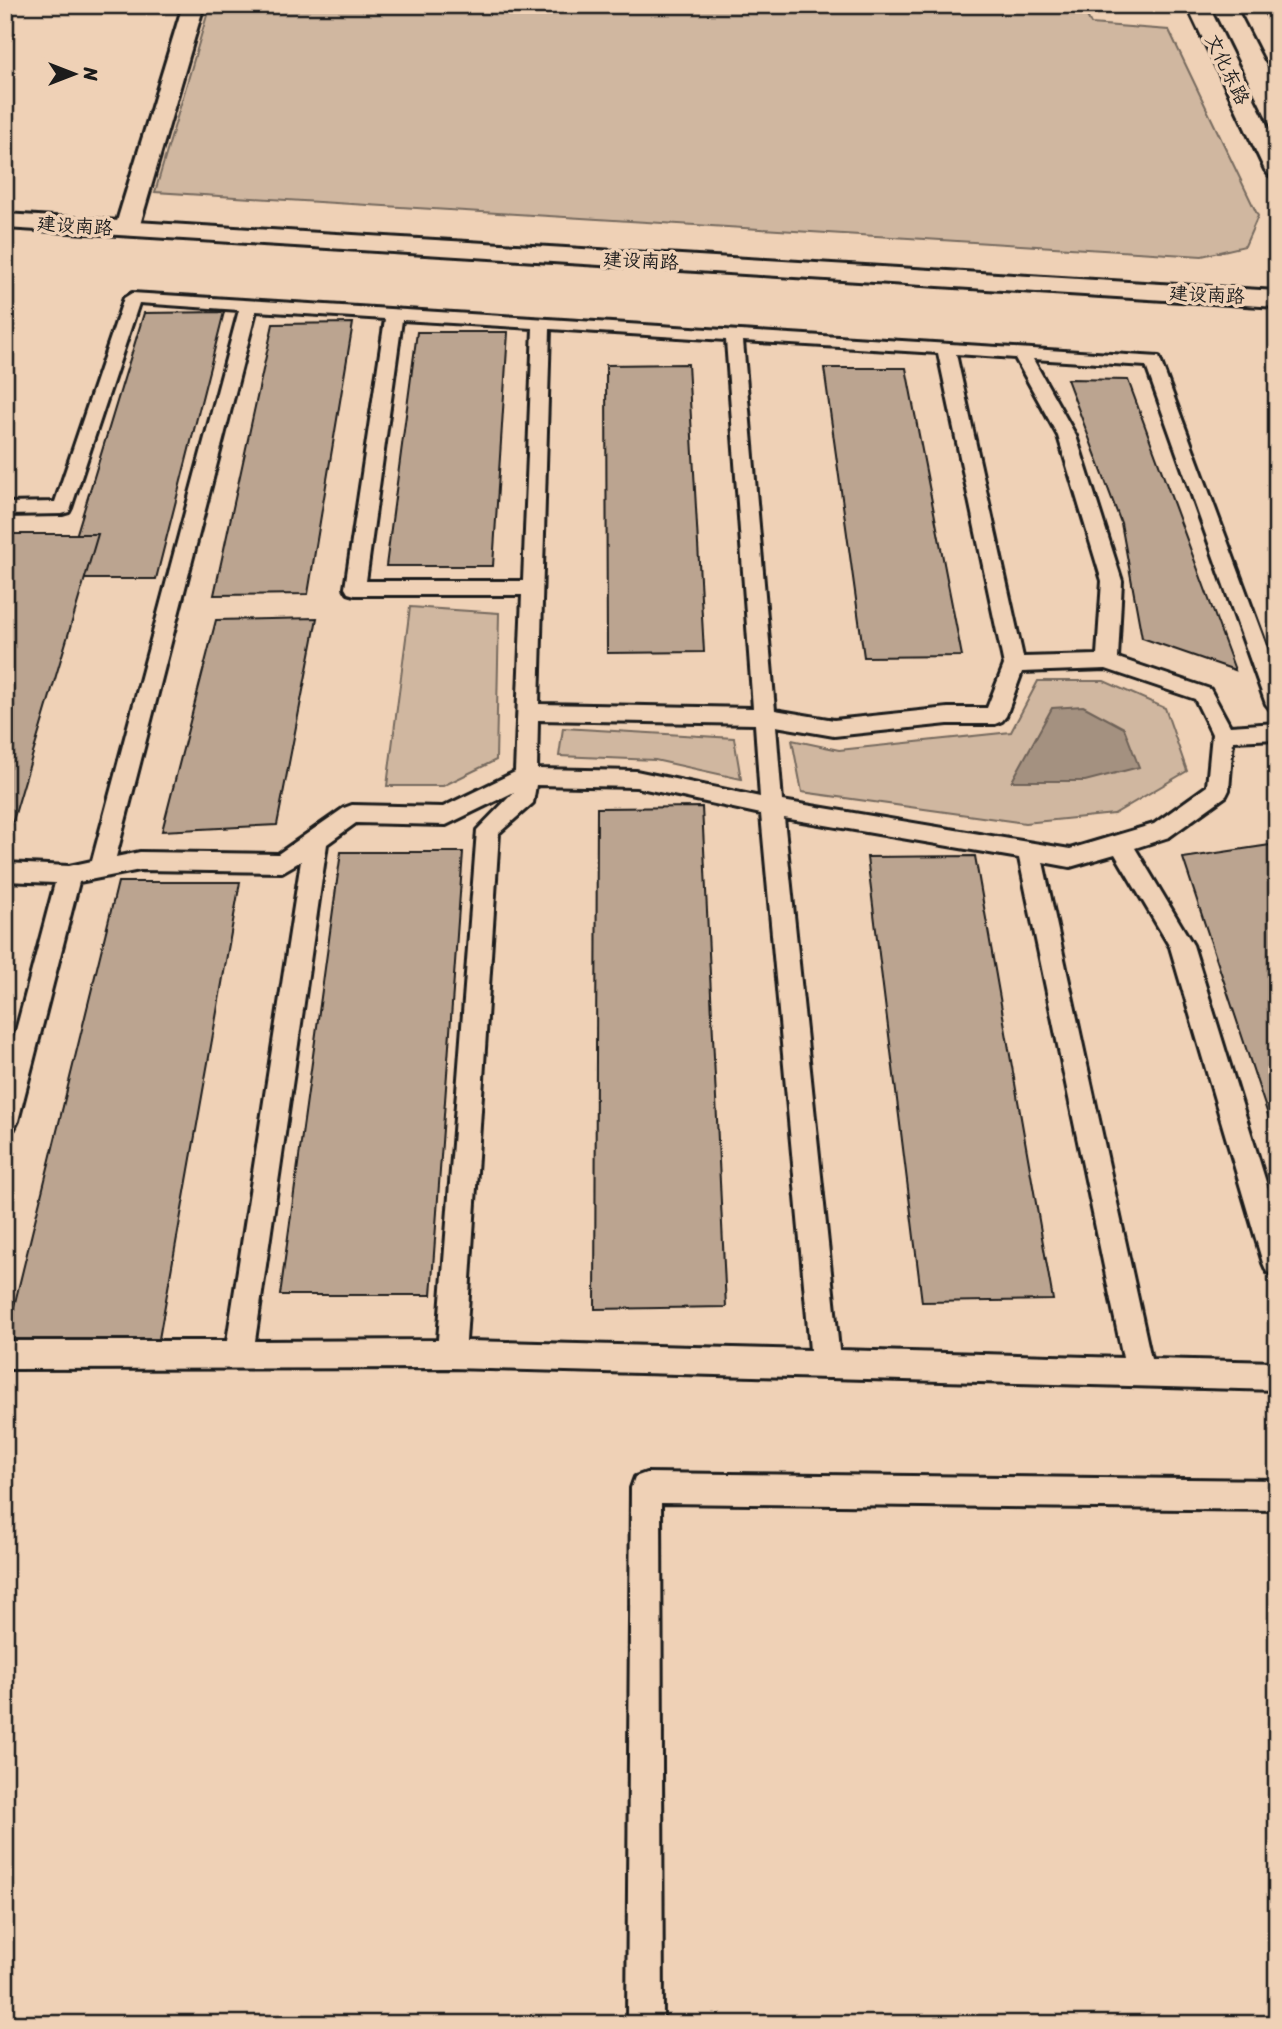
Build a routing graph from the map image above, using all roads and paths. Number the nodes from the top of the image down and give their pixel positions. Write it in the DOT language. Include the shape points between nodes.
graph roads {
  1 [pos="194,5"];
  2 [pos="1197,5"];
  3 [pos="1248,5"];
  4 [pos="1277,60"];
  5 [pos="1277,170"];
  6 [pos="5,221"];
  7 [pos="127,229"];
  8 [pos="1277,299"];
  9 [pos="249,305"];
  10 [pos="394,314"];
  11 [pos="542,324"];
  12 [pos="734,335"];
  13 [pos="946,348"];
  14 [pos="1021,353"];
  15 [pos="5,509"];
  16 [pos="533,588"];
  17 [pos="1107,662"];
  18 [pos="1014,666"];
  19 [pos="1277,704"];
  20 [pos="527,712"];
  21 [pos="766,716"];
  22 [pos="1277,731"];
  23 [pos="1223,734"];
  24 [pos="525,777"];
  25 [pos="772,808"];
  26 [pos="316,839"];
  27 [pos="1121,844"];
  28 [pos="1029,852"];
  29 [pos="101,869"];
  30 [pos="5,872"];
  31 [pos="69,875"];
  32 [pos="5,1121"];
  33 [pos="1277,1263"];
  34 [pos="239,1354"];
  35 [pos="451,1354"];
  36 [pos="5,1355"];
  37 [pos="826,1364"];
  38 [pos="1140,1371"];
  39 [pos="1277,1376"];
  40 [pos="1277,1495"];
  41 [pos="645,2024"];
  1 -- 7 [label="main road"];
  2 -- 5 [label="main road, 文化东路"];
  3 -- 4 [label="main road"];
  6 -- 7 [label="main road, 建设南路"];
  7 -- 8 [label="main road, 建设南路"];
  9 -- 10 [label="lane"];
  9 -- 15 [label="lane" via="132,298 62,508"];
  9 -- 29 [label="lane"];
  10 -- 11 [label="lane"];
  10 -- 16 [label="lane" via="355,588"];
  11 -- 12 [label="lane"];
  11 -- 16 [label="lane"];
  12 -- 13 [label="lane"];
  12 -- 21 [label="lane"];
  13 -- 14 [label="lane"];
  13 -- 18 [label="lane"];
  14 -- 17 [label="lane" via="1067,436 1112,581"];
  14 -- 19 [label="lane" via="1153,361"];
  16 -- 20 [label="lane"];
  17 -- 18 [label="lane"];
  17 -- 23 [label="lane" via="1203,694"];
  18 -- 21 [label="lane" via="995,716 834,728"];
  20 -- 21 [label="lane"];
  20 -- 24 [label="lane"];
  21 -- 25 [label="lane"];
  22 -- 23 [label="lane"];
  23 -- 27 [label="lane" via="1218,790 1161,831"];
  24 -- 25 [label="lane" via="636,779"];
  24 -- 26 [label="lane" via="446,816 352,814"];
  24 -- 35 [label="lane" via="525,797 488,830"];
  25 -- 28 [label="lane"];
  25 -- 37 [label="lane"];
  26 -- 29 [label="lane" via="282,863 140,861"];
  26 -- 34 [label="lane"];
  27 -- 28 [label="lane" via="1070,858"];
  27 -- 33 [label="lane" via="1181,944"];
  28 -- 38 [label="lane"];
  29 -- 31 [label="lane"];
  30 -- 31 [label="lane"];
  31 -- 32 [label="lane"];
  34 -- 35 [label="lane"];
  34 -- 36 [label="lane"];
  35 -- 37 [label="lane"];
  37 -- 38 [label="lane"];
  38 -- 39 [label="lane"];
  40 -- 41 [label="lane" via="646,1488"];
}
